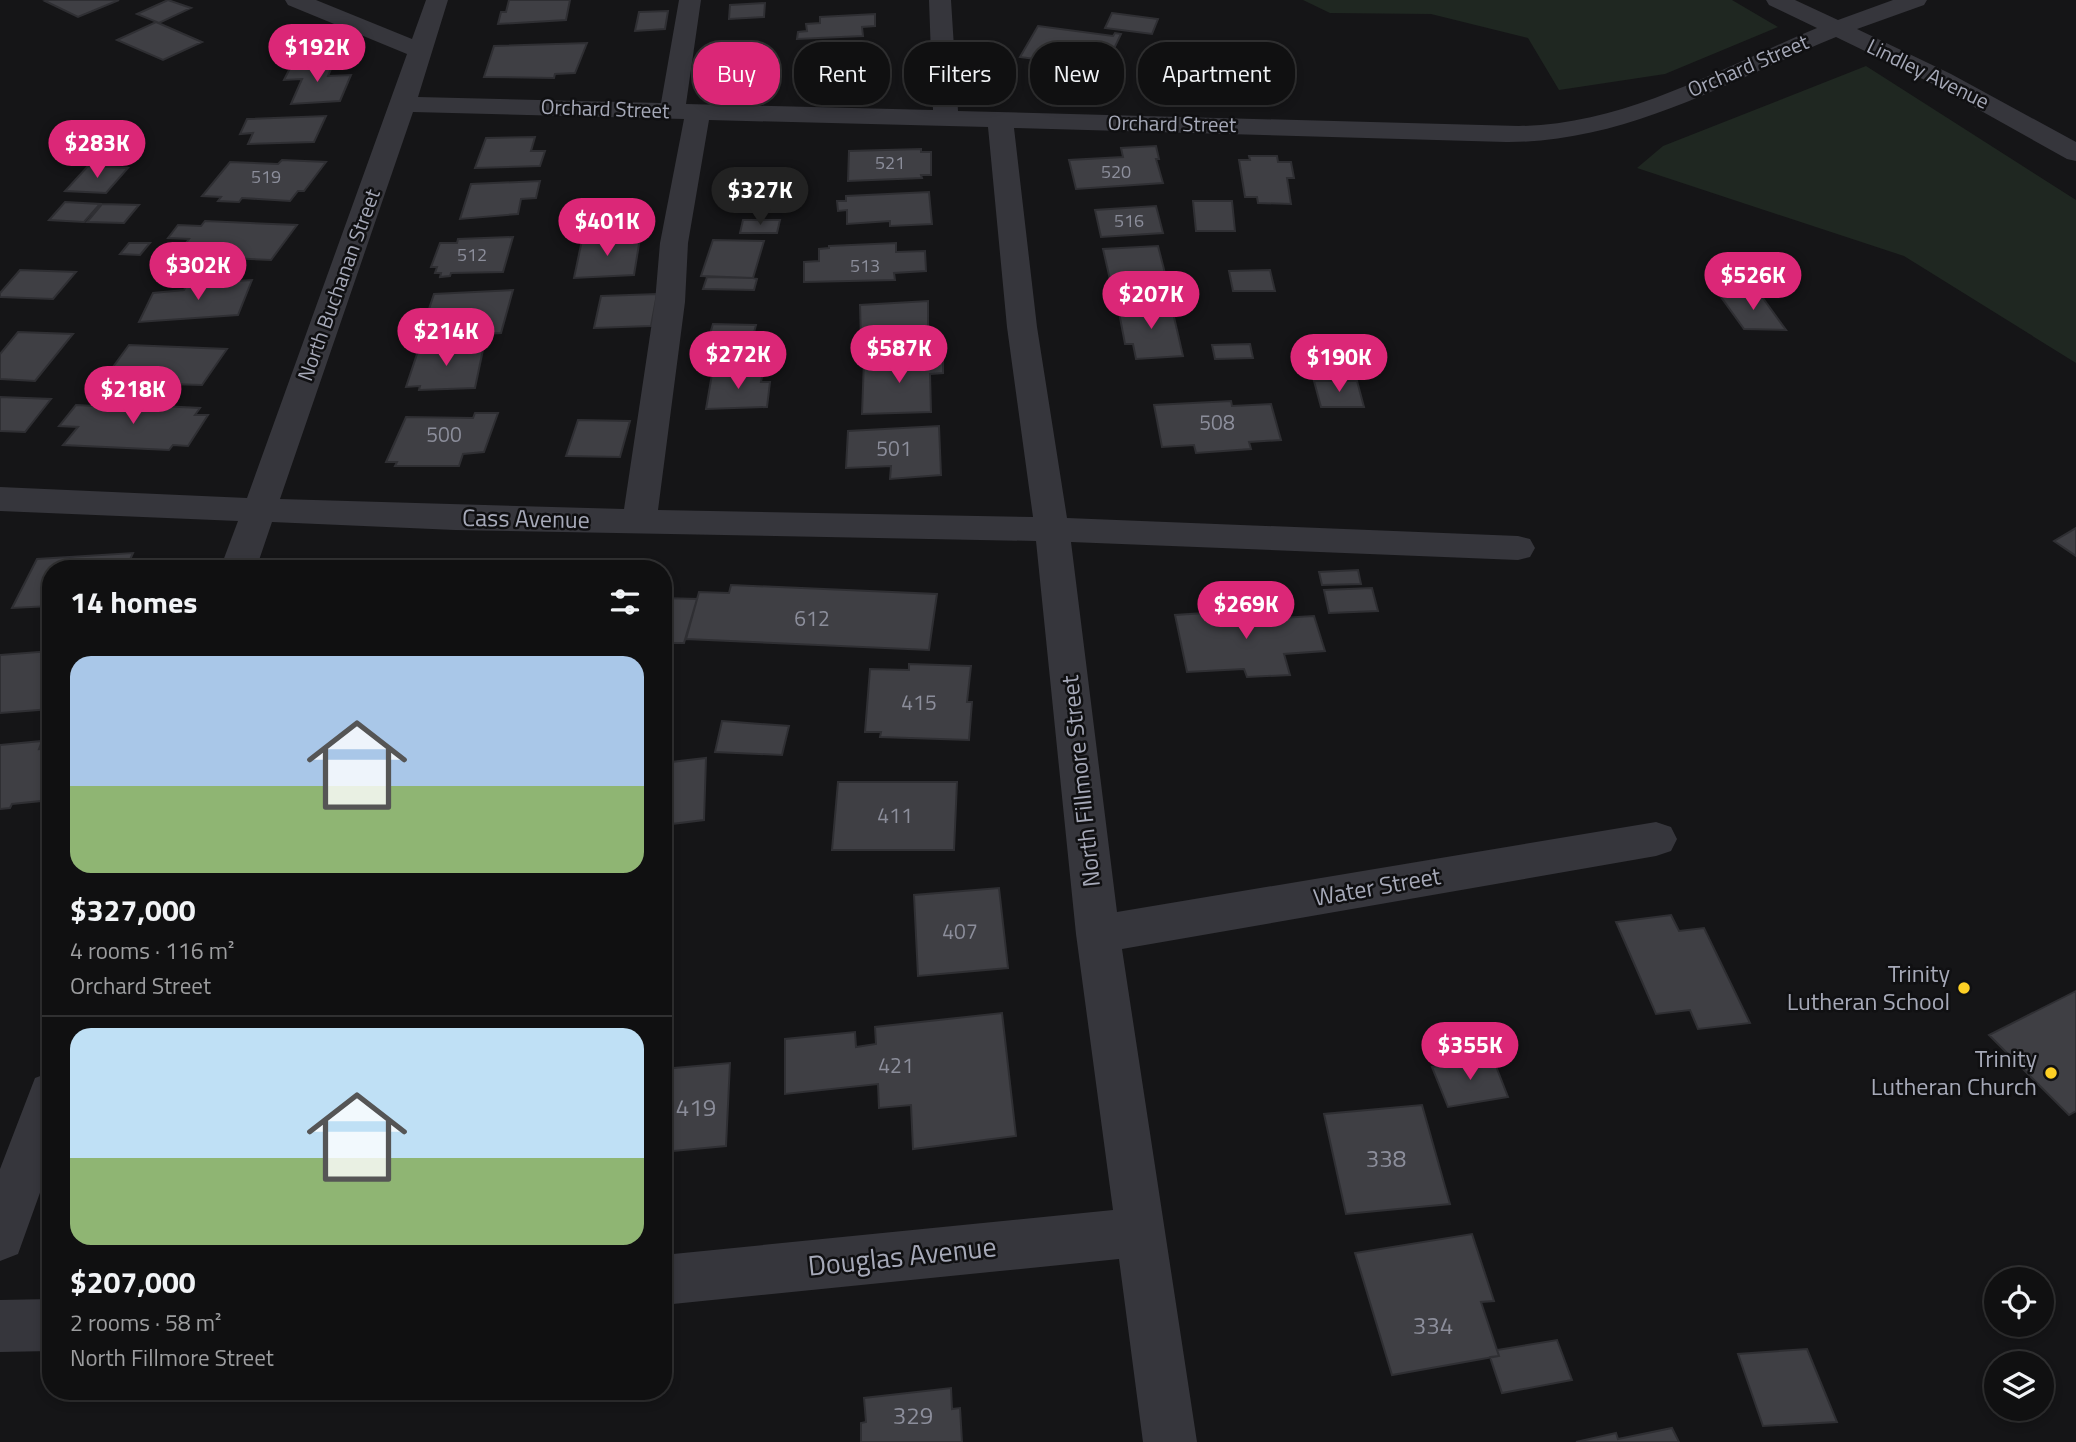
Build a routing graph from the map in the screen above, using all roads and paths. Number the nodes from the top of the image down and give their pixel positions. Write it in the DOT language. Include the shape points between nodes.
graph roads {
  1 [pos="296,0"];
  2 [pos="437,0"];
  3 [pos="690,0"];
  4 [pos="940,0"];
  5 [pos="1777,0"];
  6 [pos="1916,0"];
  7 [pos="1834,28"];
  8 [pos="420,51"];
  9 [pos="403,104"];
  10 [pos="685,111"];
  11 [pos="946,119"];
  12 [pos="1000,120"];
  13 [pos="2076,153"];
  14 [pos="0,499"];
  15 [pos="259,510"];
  16 [pos="639,521"];
  17 [pos="1052,529"];
  18 [pos="1518,548"];
  19 [pos="241,560"];
  20 [pos="1656,838"];
  21 [pos="1098,934"];
  22 [pos="42,1119"];
  23 [pos="1140,1232"];
  24 [pos="0,1236"];
  25 [pos="672,1279"];
  26 [pos="42,1325"];
  27 [pos="0,1326"];
  28 [pos="1170,1442"];
  1 -- 8 [label="street"];
  2 -- 8 [label="street, North Buchanan Street"];
  3 -- 10 [label="street"];
  4 -- 11 [label="street"];
  5 -- 7 [label="street, Lindley Avenue"];
  6 -- 7 [label="street, Orchard Street"];
  7 -- 12 [label="street, Orchard Street" via="1663,102 1597,125 1556,132"];
  7 -- 13 [label="street, Lindley Avenue" via="1942,79"];
  8 -- 9 [label="street, North Buchanan Street"];
  9 -- 10 [label="street, Orchard Street"];
  9 -- 15 [label="street, North Buchanan Street"];
  10 -- 11 [label="street, Orchard Street"];
  10 -- 16 [label="street" via="670,302"];
  11 -- 12 [label="street, Orchard Street"];
  12 -- 17 [label="street, North Fillmore Street" via="1022,327"];
  14 -- 15 [label="street, Cass Avenue"];
  15 -- 16 [label="street, Cass Avenue"];
  15 -- 19 [label="street, North Buchanan Street"];
  16 -- 17 [label="street, Cass Avenue"];
  17 -- 18 [label="street, Cass Avenue"];
  17 -- 21 [label="street, North Fillmore Street"];
  20 -- 21 [label="street, Water Street"];
  21 -- 23 [label="street, North Fillmore Street"];
  22 -- 24 [label="street"];
  23 -- 25 [label="street, Douglas Avenue"];
  23 -- 28 [label="street, North Fillmore Street"];
  26 -- 27 [label="street"];
}
